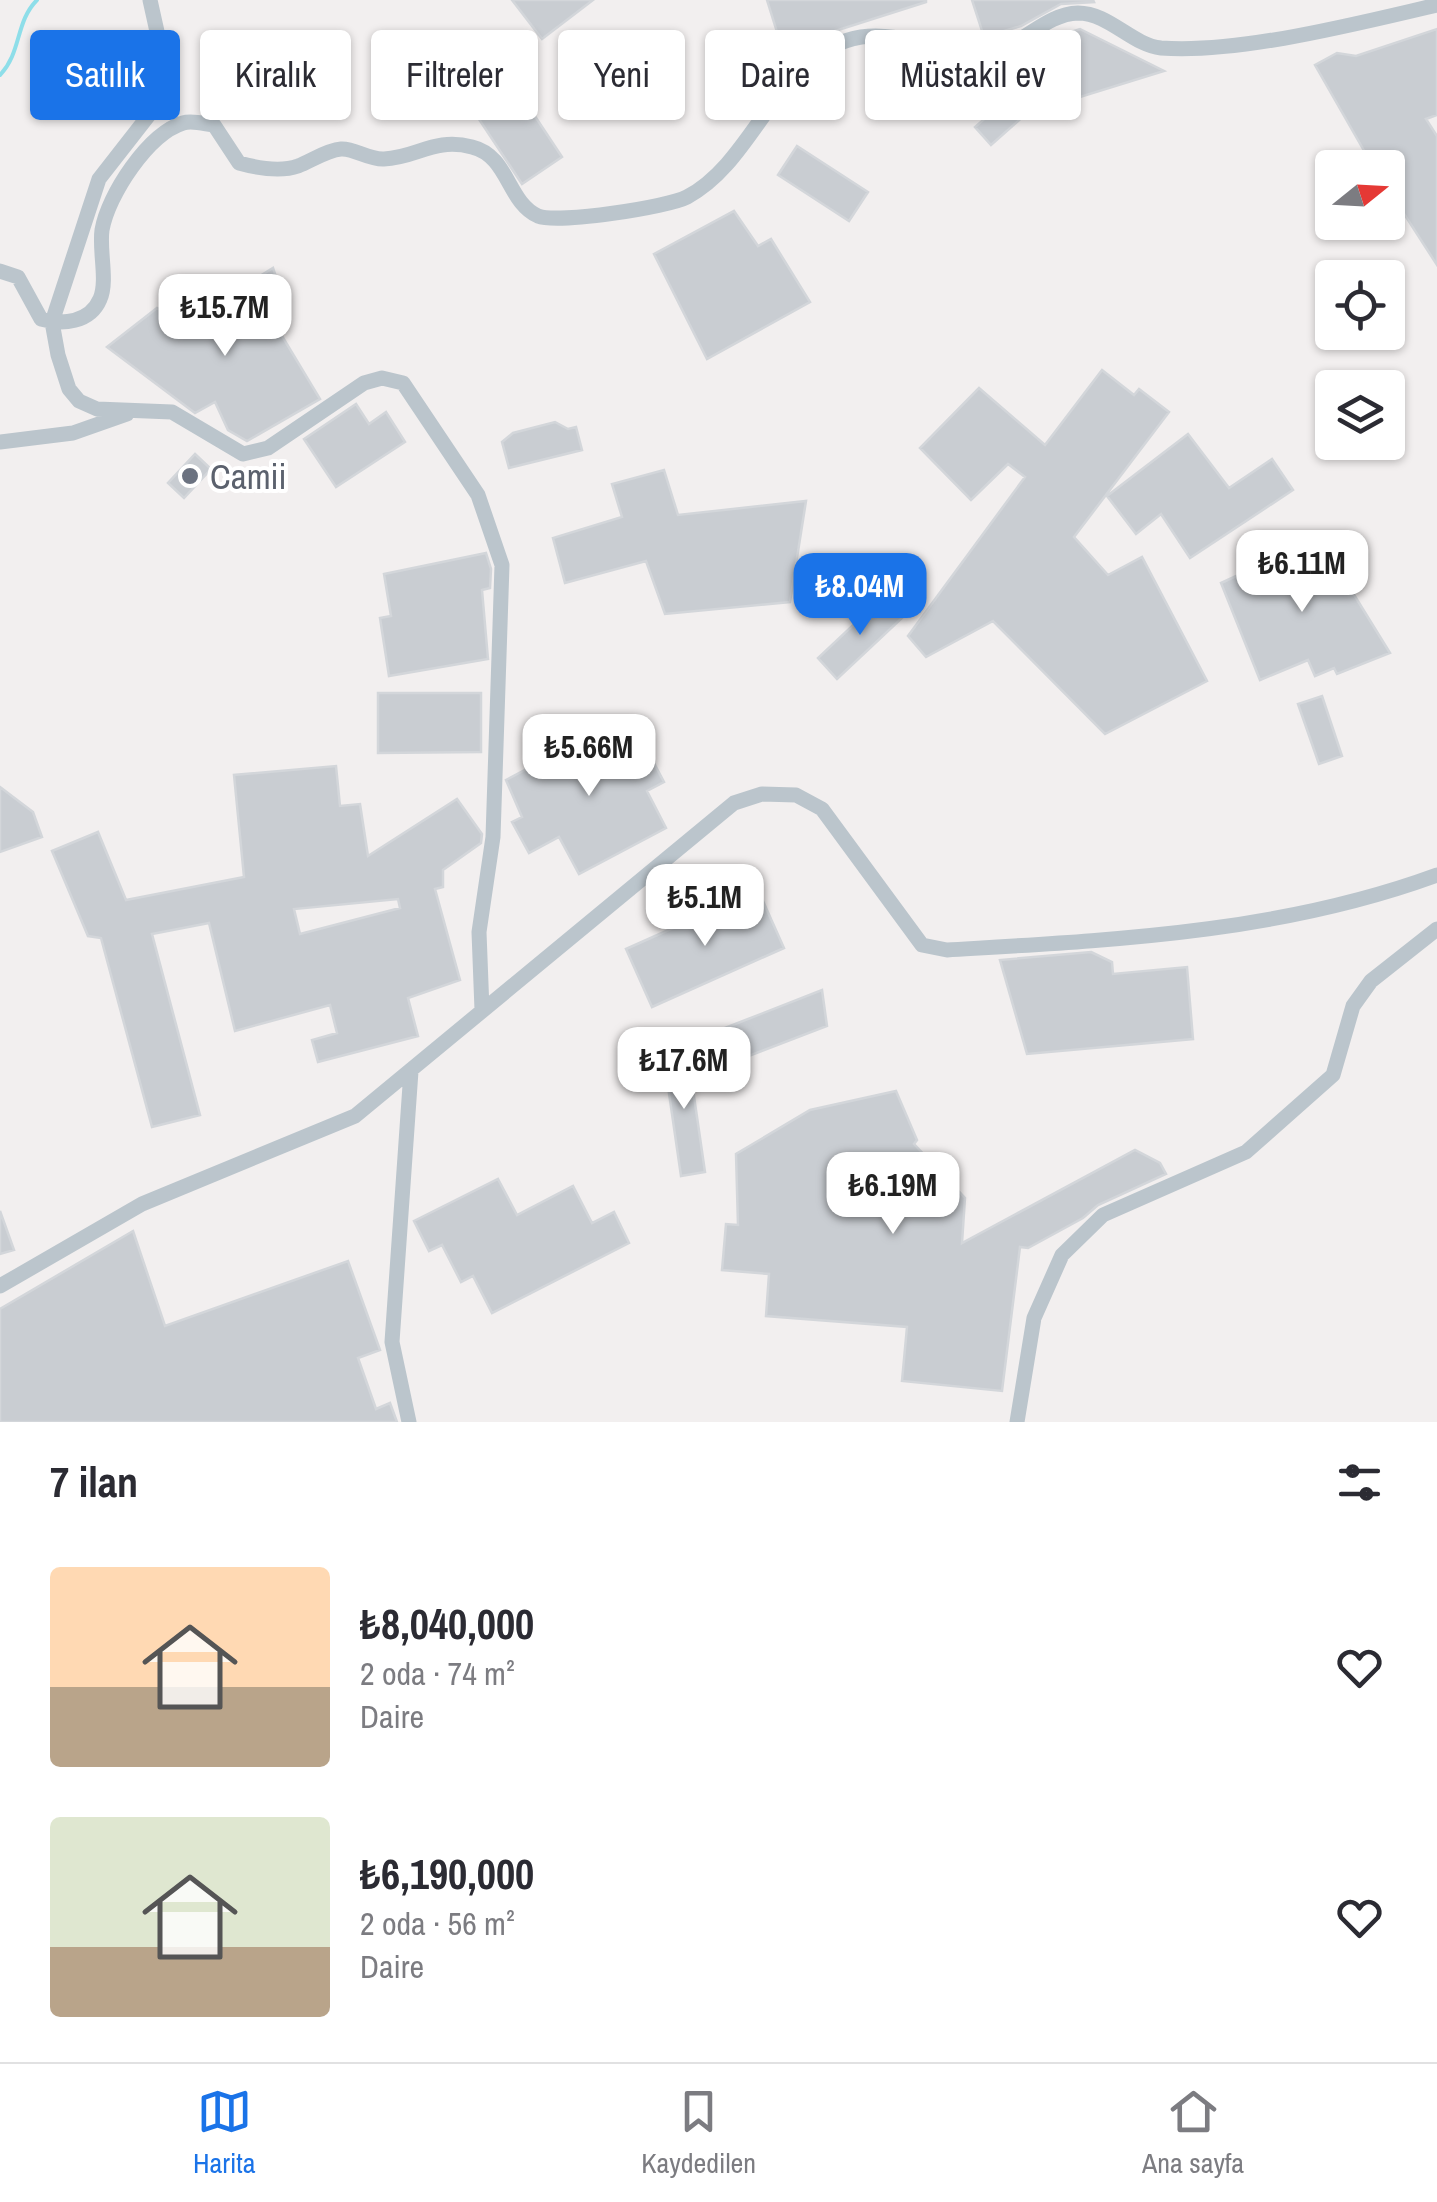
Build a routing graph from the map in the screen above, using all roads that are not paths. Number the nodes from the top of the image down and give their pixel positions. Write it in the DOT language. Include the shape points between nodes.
graph roads {
  1 [pos="150,0"];
  2 [pos="1437,4"];
  3 [pos="0,271"];
  4 [pos="52,322"];
  5 [pos="130,412"];
  6 [pos="0,442"];
  7 [pos="1437,875"];
  8 [pos="1437,930"];
  9 [pos="482,1010"];
  10 [pos="411,1071"];
  11 [pos="0,1286"];
  12 [pos="410,1422"];
  13 [pos="1018,1422"];
  1 -- 4 [label="street" via="164,63 156,106 99,179"];
  2 -- 4 [label="street" via="1187,50 1153,47 1079,13 985,53 866,36 836,43 774,102 724,170 684,199 561,219 538,216 502,166 478,148 449,142 386,160 343,149 294,168 257,168 239,164 214,125 183,122 160,138 112,194 102,231 102,297 91,313"];
  3 -- 4 [label="street" via="18,277 40,320"];
  4 -- 5 [label="street" via="79,401 97,410"];
  5 -- 6 [label="street" via="73,434"];
  5 -- 9 [label="street" via="172,412 243,454 268,448 364,383 403,382 472,483 502,565 493,837 479,932"];
  7 -- 9 [label="street" via="1371,899 1183,935 947,950 922,945 822,809 796,795 762,794 734,803 691,834"];
  8 -- 13 [label="street" via="1371,981 1353,1006 1332,1076 1246,1152 1103,1215 1062,1254 1034,1318"];
  9 -- 10 [label="street"];
  10 -- 11 [label="street" via="355,1116 142,1204"];
  10 -- 12 [label="street" via="392,1342"];
}
